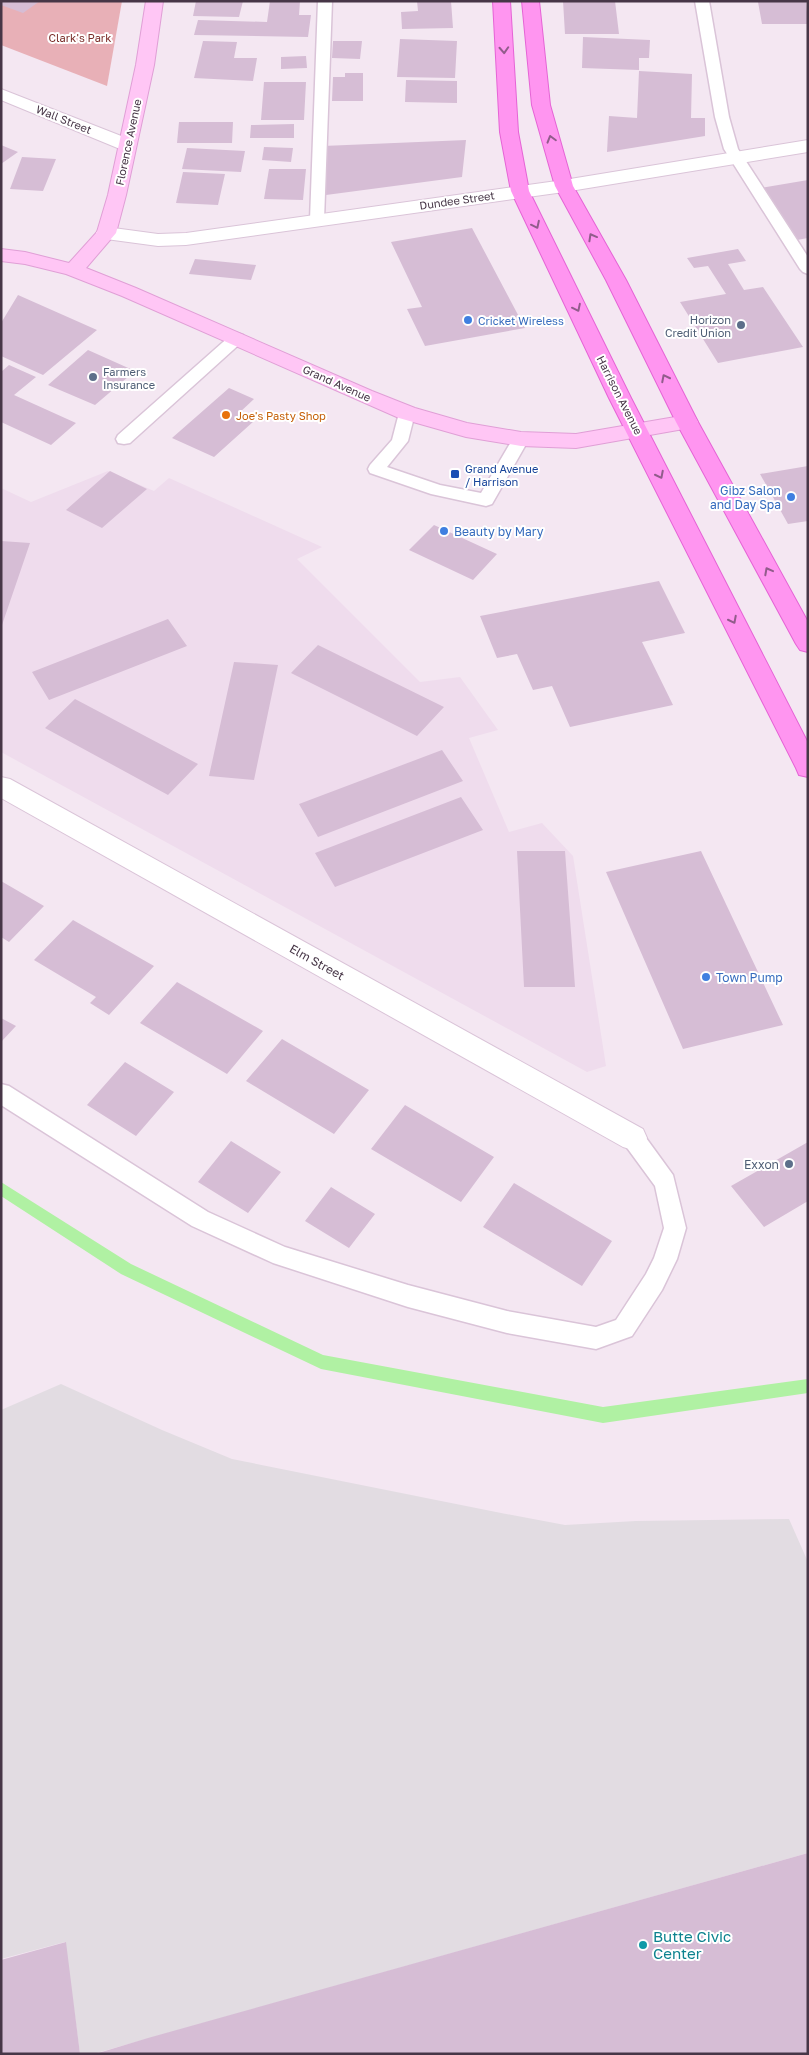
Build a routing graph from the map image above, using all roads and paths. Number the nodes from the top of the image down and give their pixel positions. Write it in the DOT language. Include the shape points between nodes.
graph roads {
  1 [pos="155,1"];
  2 [pos="325,1"];
  3 [pos="501,1"];
  4 [pos="530,1"];
  5 [pos="702,1"];
  6 [pos="1,94"];
  7 [pos="126,145"];
  8 [pos="808,146"];
  9 [pos="736,158"];
  10 [pos="564,186"];
  11 [pos="520,191"];
  12 [pos="317,220"];
  13 [pos="106,233"];
  14 [pos="1,255"];
  15 [pos="808,269"];
  16 [pos="73,270"];
  17 [pos="237,338"];
  18 [pos="406,413"];
  19 [pos="687,422"];
  20 [pos="638,432"];
  21 [pos="124,439"];
  22 [pos="521,439"];
  23 [pos="808,644"];
  24 [pos="808,768"];
  25 [pos="1,786"];
  26 [pos="1,1093"];
  27 [pos="633,1138"];
  1 -- 7 [label="main road, Florence Avenue" via="145,64"];
  2 -- 12 [label="lane"];
  3 -- 11 [label="main road, Harrison Avenue, one-way" via="509,132"];
  10 -- 4 [label="main road, one-way" via="541,105"];
  5 -- 9 [label="lane" via="724,125"];
  6 -- 7 [label="street, Wall Street"];
  7 -- 13 [label="main road, Florence Avenue"];
  8 -- 9 [label="street, Dundee Street"];
  9 -- 10 [label="street, Dundee Street"];
  9 -- 15 [label="lane"];
  10 -- 11 [label="street, Dundee Street"];
  19 -- 10 [label="main road, one-way" via="616,280"];
  11 -- 12 [label="street, Dundee Street"];
  11 -- 20 [label="main road, Harrison Avenue, one-way"];
  12 -- 13 [label="street, Dundee Street" via="169,241"];
  13 -- 16 [label="main road, Florence Avenue"];
  14 -- 16 [label="main road, Grand Avenue"];
  16 -- 17 [label="main road, Grand Avenue"];
  17 -- 18 [label="main road, Grand Avenue"];
  17 -- 21 [label="lane"];
  18 -- 22 [label="main road, Grand Avenue" via="466,430"];
  18 -- 22 [label="lane" via="400,441 376,469 437,490 486,500"];
  19 -- 20 [label="main road, Grand Avenue"];
  23 -- 19 [label="main road, one-way"];
  20 -- 22 [label="main road, Grand Avenue" via="576,441"];
  20 -- 24 [label="main road, Harrison Avenue, one-way"];
  25 -- 27 [label="street, Elm Street"];
  26 -- 27 [label="lane" via="200,1219 281,1256 408,1296 507,1322 596,1338 624,1328 654,1282 675,1228 665,1182"];
}
